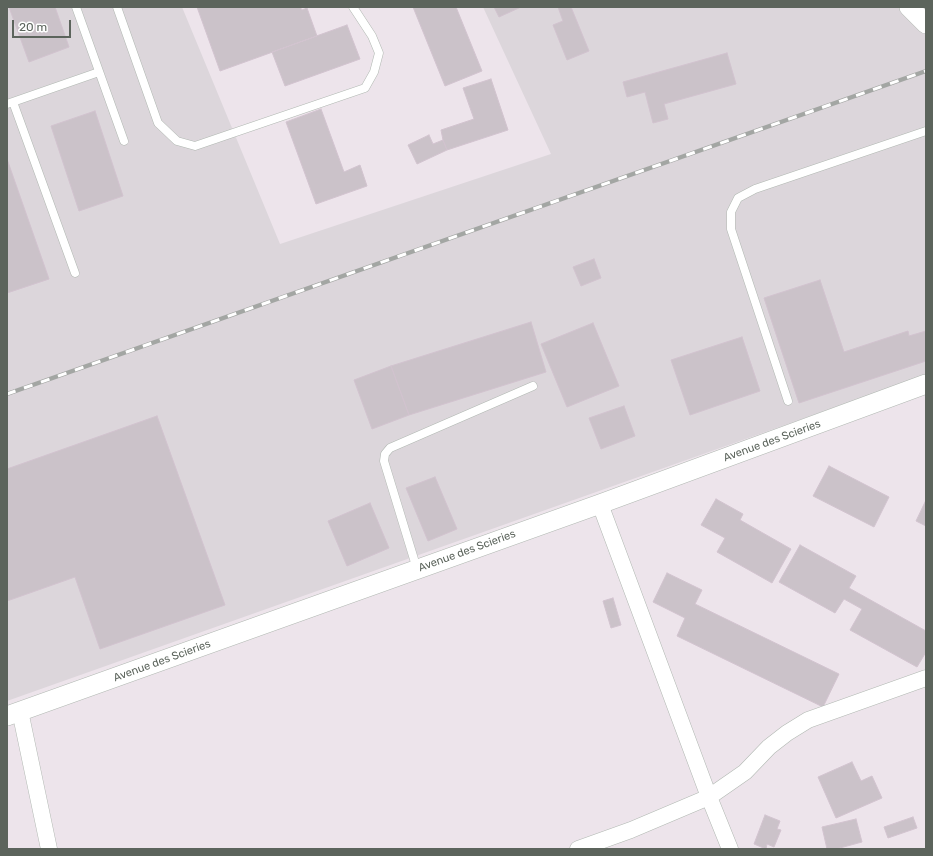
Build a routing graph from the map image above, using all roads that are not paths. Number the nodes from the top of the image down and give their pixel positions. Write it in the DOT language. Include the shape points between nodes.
graph roads {
  1 [pos="76,7"];
  2 [pos="117,7"];
  3 [pos="353,7"];
  4 [pos="909,7"];
  5 [pos="926,24"];
  6 [pos="99,72"];
  7 [pos="10,103"];
  8 [pos="926,131"];
  9 [pos="124,141"];
  10 [pos="74,273"];
  11 [pos="926,384"];
  12 [pos="533,386"];
  13 [pos="788,401"];
  14 [pos="600,504"];
  15 [pos="417,569"];
  16 [pos="926,678"];
  17 [pos="13,714"];
  18 [pos="709,797"];
  19 [pos="49,849"];
  20 [pos="578,849"];
  21 [pos="730,849"];
  1 -- 6 [label="lane"];
  2 -- 3 [label="lane" via="158,123 177,141 195,146 365,88 374,72 379,53 372,36"];
  4 -- 5 [label="street"];
  6 -- 7 [label="lane"];
  6 -- 9 [label="lane"];
  7 -- 10 [label="lane"];
  8 -- 13 [label="lane" via="738,198 731,212 731,229"];
  11 -- 14 [label="street, Avenue des Scieries"];
  12 -- 15 [label="lane" via="390,448 385,454 384,461"];
  14 -- 15 [label="street, Avenue des Scieries"];
  14 -- 18 [label="street"];
  15 -- 17 [label="street, Avenue des Scieries"];
  16 -- 18 [label="street" via="808,720 787,733 745,772"];
  17 -- 19 [label="street"];
  18 -- 20 [label="street"];
  18 -- 21 [label="street"];
}
